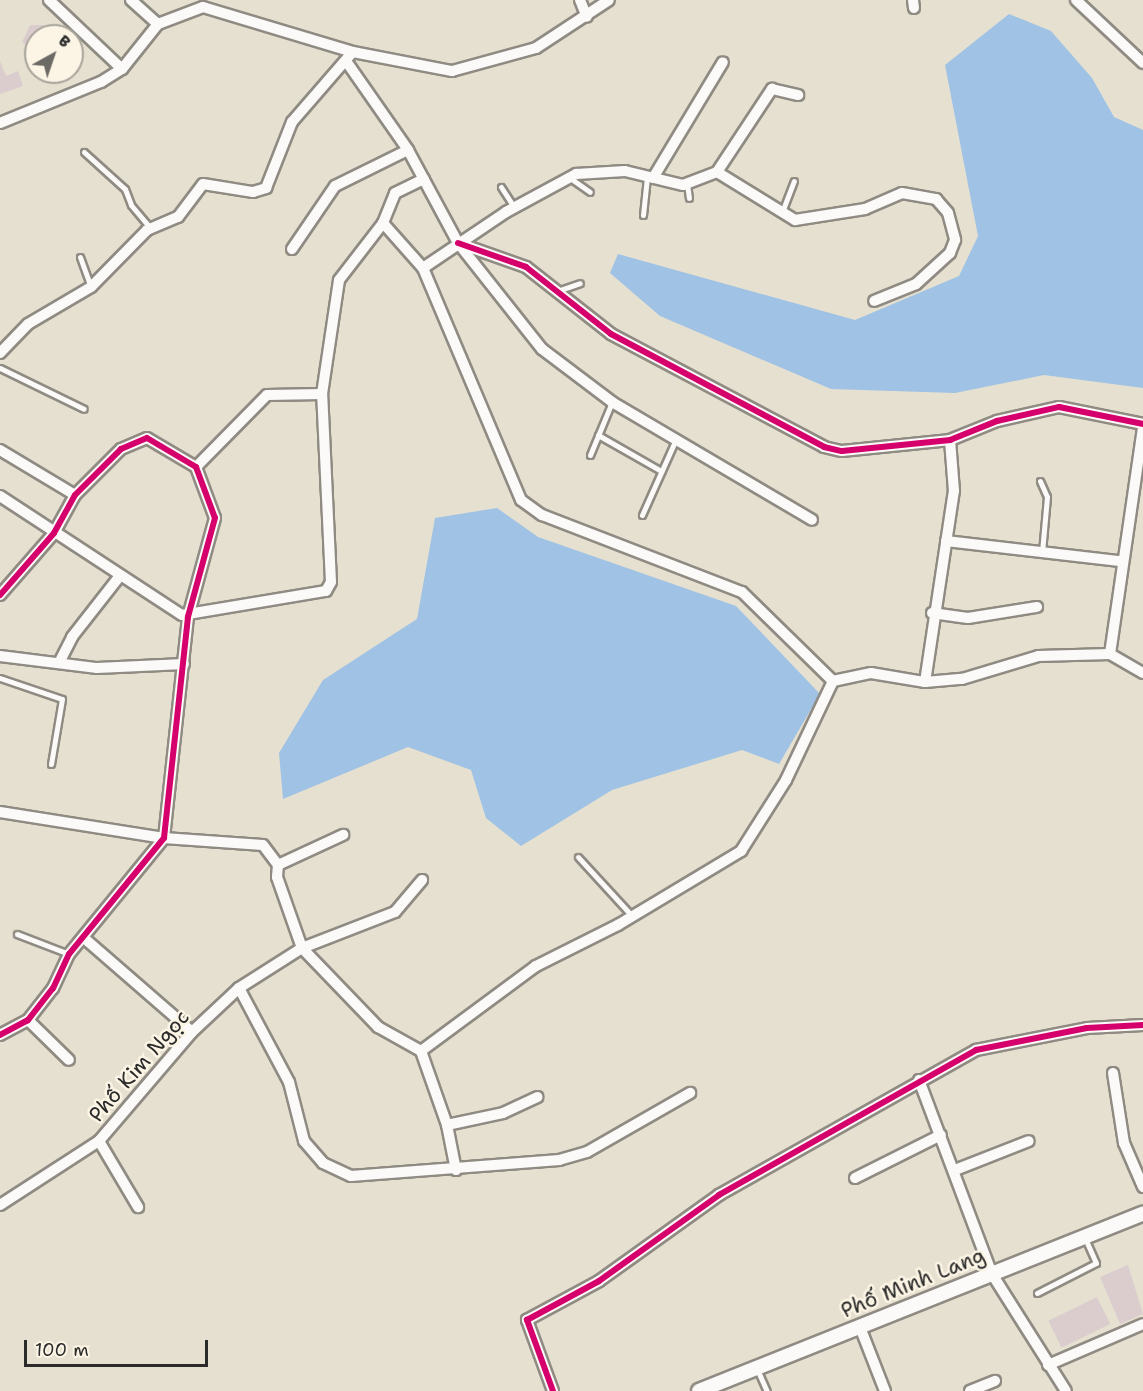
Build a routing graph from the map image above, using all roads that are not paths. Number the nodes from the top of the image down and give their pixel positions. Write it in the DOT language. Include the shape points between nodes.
graph roads {
  1 [pos="50,0"];
  2 [pos="131,0"];
  3 [pos="580,0"];
  4 [pos="609,0"];
  5 [pos="1076,0"];
  6 [pos="587,17"];
  7 [pos="158,24"];
  8 [pos="350,56"];
  9 [pos="723,62"];
  10 [pos="1143,63"];
  11 [pos="122,69"];
  12 [pos="798,95"];
  13 [pos="0,123"];
  14 [pos="408,150"];
  15 [pos="84,153"];
  16 [pos="717,172"];
  17 [pos="569,177"];
  18 [pos="650,177"];
  19 [pos="424,179"];
  20 [pos="794,181"];
  21 [pos="687,184"];
  22 [pos="501,187"];
  23 [pos="590,192"];
  24 [pos="689,198"];
  25 [pos="514,207"];
  26 [pos="782,213"];
  27 [pos="643,215"];
  28 [pos="383,223"];
  29 [pos="150,228"];
  30 [pos="458,243"];
  31 [pos="292,249"];
  32 [pos="80,257"];
  33 [pos="423,268"];
  34 [pos="580,283"];
  35 [pos="91,286"];
  36 [pos="555,291"];
  37 [pos="874,301"];
  38 [pos="0,353"];
  39 [pos="0,368"];
  40 [pos="322,394"];
  41 [pos="612,402"];
  42 [pos="84,409"];
  43 [pos="1143,424"];
  44 [pos="1143,429"];
  45 [pos="598,435"];
  46 [pos="676,438"];
  47 [pos="950,440"];
  48 [pos="0,450"];
  49 [pos="590,455"];
  50 [pos="196,467"];
  51 [pos="661,471"];
  52 [pos="1040,481"];
  53 [pos="75,495"];
  54 [pos="0,496"];
  55 [pos="642,515"];
  56 [pos="812,520"];
  57 [pos="54,533"];
  58 [pos="946,541"];
  59 [pos="1042,552"];
  60 [pos="1120,561"];
  61 [pos="118,577"];
  62 [pos="0,595"];
  63 [pos="1037,607"];
  64 [pos="932,612"];
  65 [pos="188,617"];
  66 [pos="1110,654"];
  67 [pos="0,656"];
  68 [pos="62,659"];
  69 [pos="184,664"];
  70 [pos="1143,673"];
  71 [pos="0,678"];
  72 [pos="833,681"];
  73 [pos="925,682"];
  74 [pos="51,764"];
  75 [pos="0,812"];
  76 [pos="343,835"];
  77 [pos="164,838"];
  78 [pos="578,857"];
  79 [pos="279,865"];
  80 [pos="422,880"];
  81 [pos="633,916"];
  82 [pos="17,934"];
  83 [pos="84,938"];
  84 [pos="302,948"];
  85 [pos="69,954"];
  86 [pos="239,988"];
  87 [pos="28,1020"];
  88 [pos="1143,1024"];
  89 [pos="192,1032"];
  90 [pos="0,1035"];
  91 [pos="421,1051"];
  92 [pos="69,1060"];
  93 [pos="1113,1073"];
  94 [pos="919,1080"];
  95 [pos="690,1093"];
  96 [pos="538,1097"];
  97 [pos="447,1125"];
  98 [pos="941,1135"];
  99 [pos="99,1141"];
  100 [pos="1029,1141"];
  101 [pos="456,1170"];
  102 [pos="955,1170"];
  103 [pos="855,1178"];
  104 [pos="1143,1187"];
  105 [pos="0,1205"];
  106 [pos="138,1207"];
  107 [pos="1143,1213"];
  108 [pos="1085,1237"];
  109 [pos="992,1274"];
  110 [pos="1037,1293"];
  111 [pos="1143,1324"];
  112 [pos="860,1327"];
  113 [pos="1048,1365"];
  114 [pos="757,1368"];
  115 [pos="995,1381"];
  116 [pos="553,1391"];
  117 [pos="699,1391"];
  118 [pos="767,1391"];
  119 [pos="885,1391"];
  120 [pos="970,1391"];
  121 [pos="1066,1391"];
  1 -- 11 [label="street"];
  2 -- 7 [label="street"];
  3 -- 6 [label="street"];
  4 -- 6 [label="street"];
  5 -- 10 [label="street"];
  6 -- 8 [label="street" via="536,48 469,70"];
  7 -- 8 [label="street" via="177,12 203,7"];
  7 -- 11 [label="street"];
  8 -- 14 [label="street"];
  8 -- 29 [label="street" via="292,122 266,188 253,192 203,184 178,217"];
  9 -- 18 [label="street"];
  11 -- 13 [label="street"];
  12 -- 16 [label="street" via="772,89"];
  14 -- 19 [label="street"];
  14 -- 31 [label="street" via="335,186"];
  15 -- 29 [label="lane" via="125,189"];
  16 -- 21 [label="street"];
  16 -- 26 [label="street"];
  17 -- 18 [label="street" via="591,171"];
  17 -- 23 [label="lane"];
  17 -- 25 [label="street"];
  18 -- 21 [label="street"];
  18 -- 27 [label="lane"];
  19 -- 28 [label="street" via="395,193"];
  19 -- 30 [label="street"];
  20 -- 26 [label="lane"];
  21 -- 24 [label="lane"];
  22 -- 25 [label="lane"];
  25 -- 30 [label="street"];
  26 -- 37 [label="street" via="804,221 866,209 902,193 936,199 944,206 956,240 950,252 916,284"];
  28 -- 33 [label="street"];
  28 -- 40 [label="street" via="339,280"];
  29 -- 35 [label="street"];
  30 -- 33 [label="street"];
  30 -- 36 [label="street" via="513,260"];
  30 -- 41 [label="street" via="522,329 556,362"];
  32 -- 35 [label="lane"];
  33 -- 72 [label="street" via="521,500 542,515 742,592"];
  34 -- 36 [label="lane"];
  35 -- 38 [label="street" via="28,324"];
  36 -- 47 [label="street" via="667,368 824,447 842,451"];
  39 -- 42 [label="lane"];
  40 -- 50 [label="street" via="267,395"];
  40 -- 65 [label="street" via="330,573 326,591"];
  41 -- 45 [label="lane"];
  41 -- 46 [label="street"];
  43 -- 47 [label="street" via="1059,407 1028,411"];
  44 -- 60 [label="street"];
  45 -- 49 [label="lane"];
  45 -- 51 [label="lane"];
  46 -- 51 [label="lane"];
  46 -- 56 [label="street"];
  47 -- 58 [label="street" via="956,476"];
  48 -- 53 [label="street"];
  50 -- 53 [label="street" via="147,438 121,449"];
  50 -- 65 [label="street" via="215,518"];
  51 -- 55 [label="lane"];
  52 -- 59 [label="lane" via="1047,497"];
  53 -- 57 [label="street"];
  54 -- 57 [label="street"];
  57 -- 61 [label="street"];
  57 -- 62 [label="street"];
  58 -- 59 [label="street"];
  58 -- 64 [label="street"];
  59 -- 60 [label="street"];
  60 -- 66 [label="street"];
  61 -- 65 [label="street"];
  61 -- 68 [label="street" via="72,637"];
  63 -- 64 [label="street" via="975,617"];
  64 -- 73 [label="street"];
  65 -- 69 [label="street"];
  66 -- 70 [label="street"];
  66 -- 73 [label="street" via="1025,657 962,678"];
  67 -- 68 [label="street"];
  68 -- 69 [label="street" via="97,668"];
  69 -- 77 [label="street"];
  71 -- 74 [label="lane" via="62,699"];
  72 -- 73 [label="street" via="872,673"];
  72 -- 81 [label="street" via="755,836 723,864"];
  75 -- 77 [label="street"];
  76 -- 79 [label="street"];
  77 -- 79 [label="street" via="255,842"];
  77 -- 83 [label="street"];
  78 -- 81 [label="lane"];
  79 -- 84 [label="street" via="277,878"];
  80 -- 84 [label="street, Phố Kim Ngọc" via="395,912"];
  81 -- 91 [label="street" via="536,966"];
  82 -- 85 [label="lane"];
  83 -- 85 [label="street"];
  83 -- 89 [label="street"];
  84 -- 86 [label="street, Phố Kim Ngọc"];
  84 -- 91 [label="street" via="378,1027"];
  85 -- 87 [label="street" via="53,988"];
  86 -- 89 [label="street, Phố Kim Ngọc"];
  86 -- 101 [label="street" via="289,1082 304,1141 323,1163 351,1176"];
  87 -- 90 [label="street"];
  87 -- 92 [label="street"];
  88 -- 94 [label="street" via="1003,1041"];
  89 -- 99 [label="street, Phố Kim Ngọc"];
  91 -- 97 [label="street"];
  93 -- 104 [label="street" via="1124,1143"];
  94 -- 98 [label="street"];
  94 -- 116 [label="street" via="719,1195 599,1281 527,1320"];
  95 -- 101 [label="street" via="575,1156"];
  96 -- 97 [label="street" via="503,1113"];
  97 -- 101 [label="street"];
  98 -- 102 [label="street"];
  98 -- 103 [label="street"];
  99 -- 105 [label="street, Phố Kim Ngọc"];
  99 -- 106 [label="street"];
  100 -- 102 [label="street"];
  102 -- 109 [label="street"];
  107 -- 108 [label="street, Phố Minh Lang"];
  108 -- 109 [label="street, Phố Minh Lang"];
  108 -- 110 [label="lane" via="1096,1263"];
  109 -- 112 [label="street, Phố Minh Lang"];
  109 -- 113 [label="street"];
  111 -- 113 [label="street"];
  112 -- 114 [label="street, Phố Minh Lang"];
  112 -- 119 [label="street"];
  113 -- 121 [label="street"];
  114 -- 117 [label="street, Phố Minh Lang"];
  114 -- 118 [label="lane"];
  115 -- 120 [label="street"];
}
